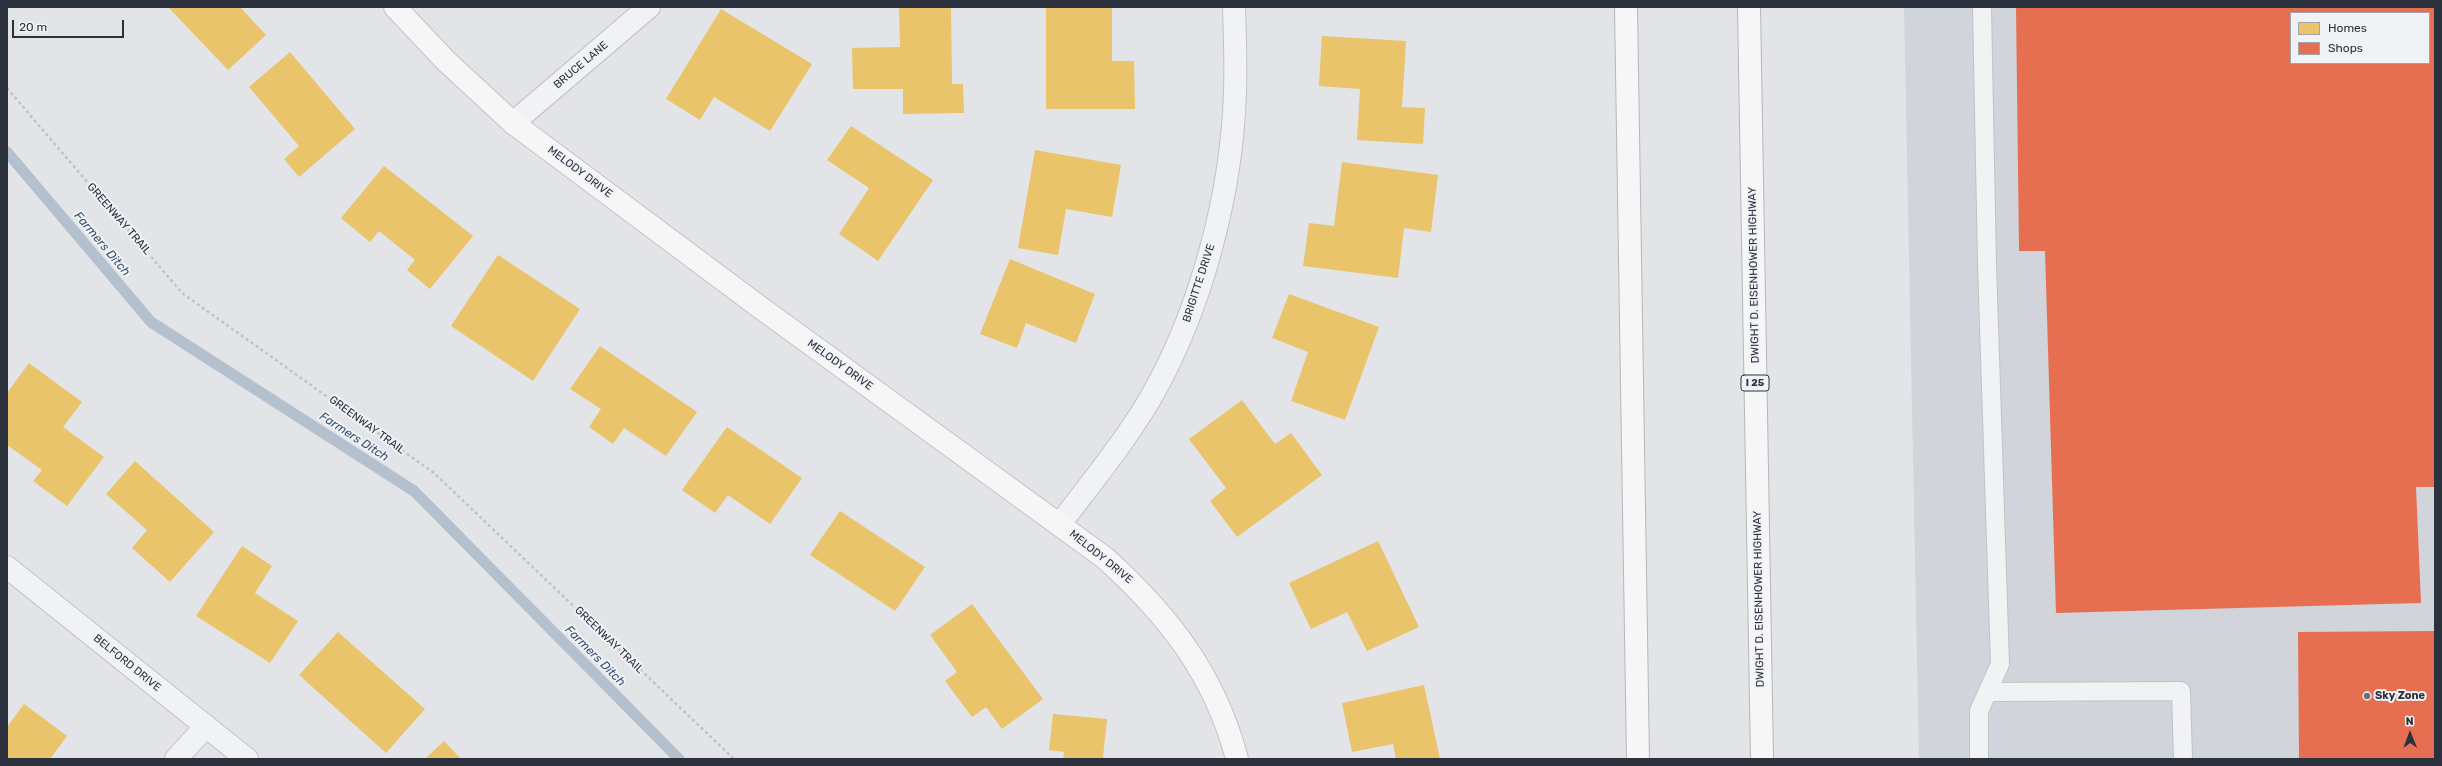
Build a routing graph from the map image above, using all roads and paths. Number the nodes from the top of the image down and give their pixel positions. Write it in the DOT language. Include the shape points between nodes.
graph roads {
  1 [pos="395,7"];
  2 [pos="649,7"];
  3 [pos="1234,7"];
  4 [pos="1626,7"];
  5 [pos="1749,7"];
  6 [pos="1982,7"];
  7 [pos="7,88"];
  8 [pos="513,123"];
  9 [pos="1060,524"];
  10 [pos="7,567"];
  11 [pos="1988,692"];
  12 [pos="206,726"];
  13 [pos="176,759"];
  14 [pos="247,759"];
  15 [pos="734,759"];
  16 [pos="1237,759"];
  17 [pos="1638,759"];
  18 [pos="1762,759"];
  19 [pos="1979,759"];
  20 [pos="2182,759"];
  1 -- 8 [label="main road, MELODY DRIVE" via="446,61"];
  2 -- 8 [label="street, BRUCE LANE"];
  3 -- 9 [label="street, BRIGITTE DRIVE" via="1235,93 1228,163 1212,248 1200,287 1178,344 1150,399 1117,449"];
  4 -- 17 [label="main road"];
  5 -- 18 [label="main road, DWIGHT D. EISENHOWER HIGHWAY / I 25"];
  6 -- 11 [label="lane" via="1987,272 2000,664"];
  7 -- 15 [label="path, GREENWAY TRAIL" via="182,293 434,474"];
  8 -- 9 [label="main road, MELODY DRIVE" via="761,308"];
  9 -- 16 [label="main road, MELODY DRIVE" via="1105,558 1138,588 1183,641 1204,673 1222,711"];
  10 -- 12 [label="street, BELFORD DRIVE"];
  11 -- 19 [label="lane" via="1979,711"];
  11 -- 20 [label="lane" via="2181,691"];
  12 -- 13 [label="street"];
  12 -- 14 [label="street, BELFORD DRIVE"];
}
